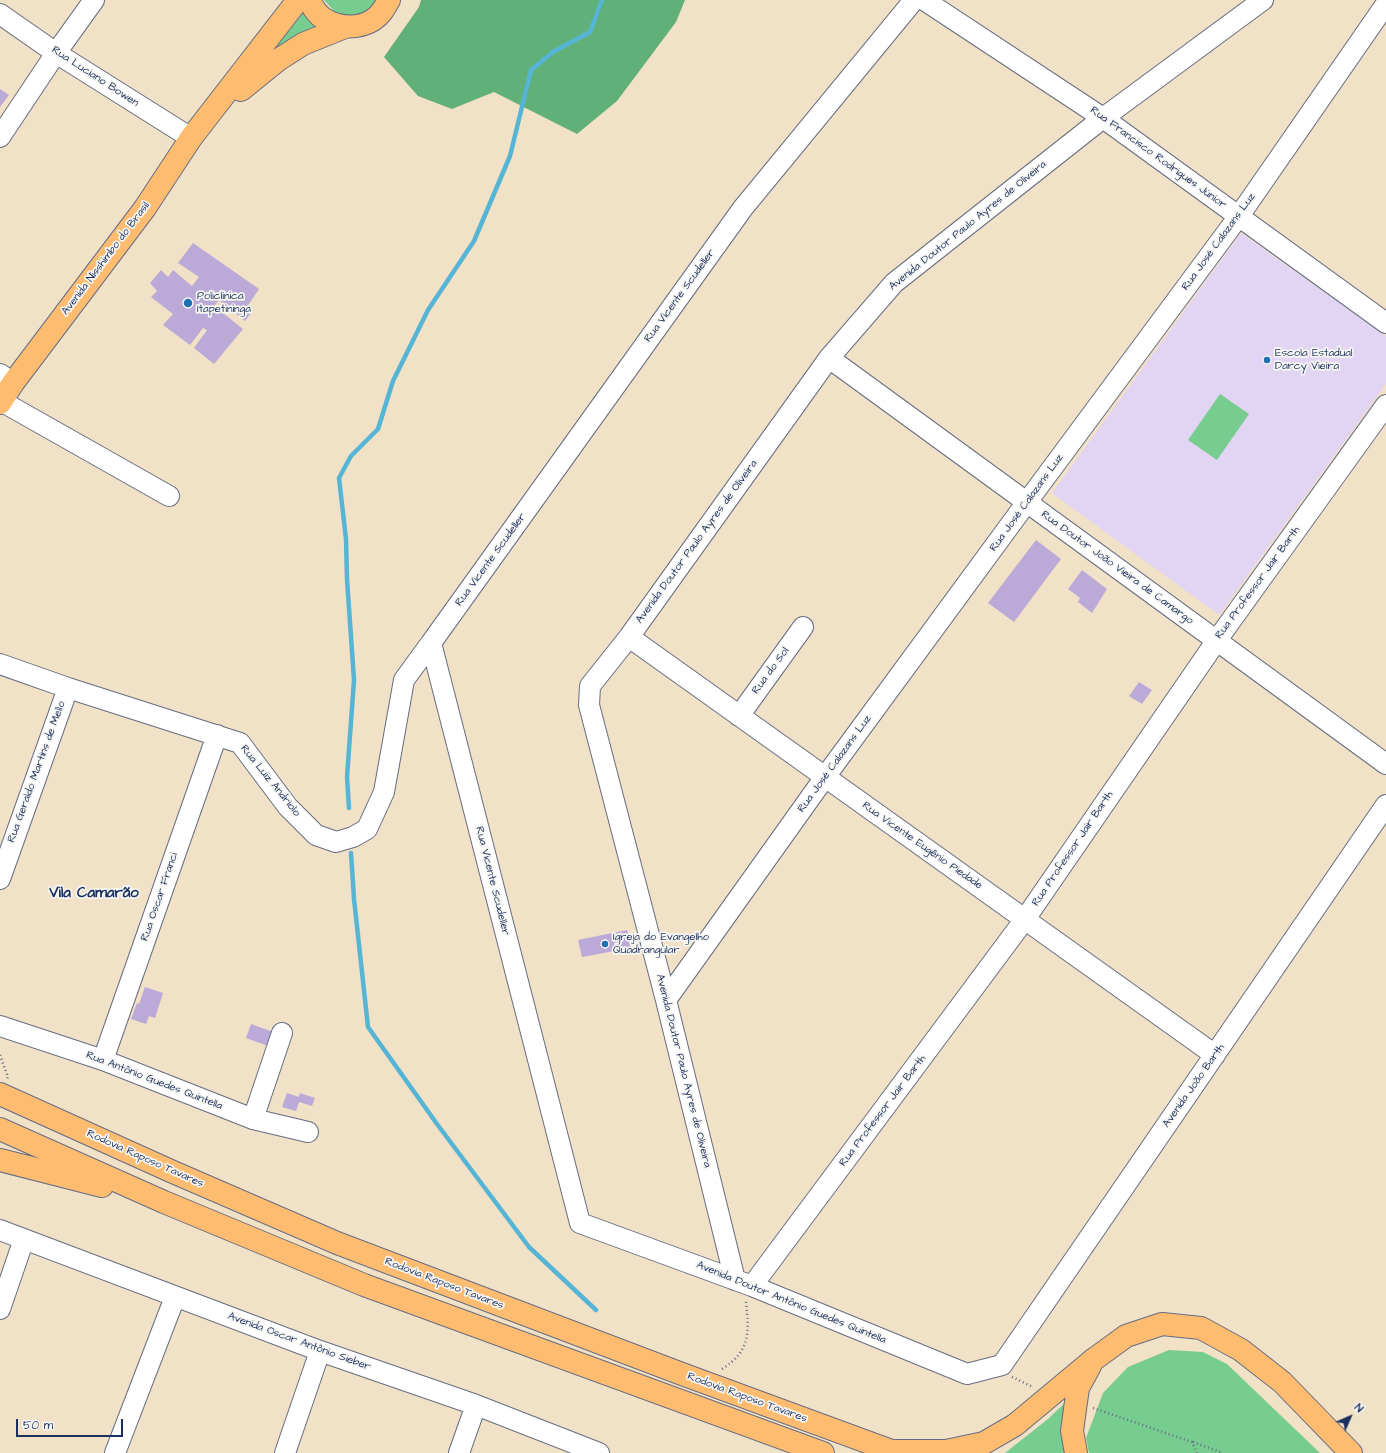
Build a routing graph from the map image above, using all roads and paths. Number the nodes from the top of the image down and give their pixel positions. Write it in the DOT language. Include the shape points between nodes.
graph roads {
  1 [pos="94,0"];
  2 [pos="298,0"];
  3 [pos="310,0"];
  4 [pos="389,0"];
  5 [pos="914,0"];
  6 [pos="924,0"];
  7 [pos="1263,0"];
  8 [pos="1386,4"];
  9 [pos="0,14"];
  10 [pos="345,27"];
  11 [pos="56,53"];
  12 [pos="211,115"];
  13 [pos="1103,118"];
  14 [pos="0,137"];
  15 [pos="191,138"];
  16 [pos="1239,216"];
  17 [pos="1386,323"];
  18 [pos="829,358"];
  19 [pos="6,378"];
  20 [pos="1,402"];
  21 [pos="1386,405"];
  22 [pos="169,496"];
  23 [pos="1027,502"];
  24 [pos="803,626"];
  25 [pos="629,636"];
  26 [pos="1216,640"];
  27 [pos="431,643"];
  28 [pos="0,664"];
  29 [pos="68,688"];
  30 [pos="739,716"];
  31 [pos="217,735"];
  32 [pos="1386,764"];
  33 [pos="826,777"];
  34 [pos="1386,805"];
  35 [pos="4,852"];
  36 [pos="0,879"];
  37 [pos="1025,919"];
  38 [pos="666,1000"];
  39 [pos="0,1026"];
  40 [pos="282,1033"];
  41 [pos="0,1055"];
  42 [pos="1215,1055"];
  43 [pos="103,1060"];
  44 [pos="2,1095"];
  45 [pos="253,1119"];
  46 [pos="0,1130"];
  47 [pos="308,1132"];
  48 [pos="0,1160"];
  49 [pos="164,1202"];
  50 [pos="580,1223"];
  51 [pos="0,1230"];
  52 [pos="24,1239"];
  53 [pos="744,1283"];
  54 [pos="175,1297"];
  55 [pos="0,1309"];
  56 [pos="320,1351"];
  57 [pos="1093,1360"];
  58 [pos="997,1366"];
  59 [pos="700,1381"];
  60 [pos="1051,1395"];
  61 [pos="1076,1402"];
  62 [pos="476,1404"];
  63 [pos="1192,1442"];
  64 [pos="894,1452"];
  65 [pos="115,1453"];
  66 [pos="285,1453"];
  67 [pos="459,1453"];
  68 [pos="599,1453"];
  69 [pos="823,1453"];
  70 [pos="1076,1453"];
  71 [pos="1198,1453"];
  72 [pos="1223,1453"];
  73 [pos="1351,1453"];
  1 -- 11 [label="street"];
  2 -- 12 [label="main road, Avenida Nisshimbo do Brasil"];
  3 -- 10 [label="main road" via="320,15 331,23"];
  4 -- 10 [label="main road, Avenida Nisshimbo do Brasil" via="385,9 374,19 360,25"];
  5 -- 27 [label="street, Rua Vicente Scudeller" via="743,208"];
  6 -- 13 [label="street, Rua Francisco Rodrigues Júnior"];
  7 -- 13 [label="street, Avenida Doutor Paulo Ayres de Oliveira"];
  8 -- 16 [label="street, Rua José Calazans Luz"];
  9 -- 11 [label="street, Rua Luciano Bowen"];
  10 -- 12 [label="main road, Avenida Nisshimbo do Brasil" via="303,44 278,60"];
  11 -- 14 [label="street"];
  11 -- 15 [label="street, Rua Luciano Bowen"];
  12 -- 15 [label="main road, Avenida Nisshimbo do Brasil"];
  13 -- 16 [label="street, Rua Francisco Rodrigues Júnior"];
  13 -- 18 [label="street, Avenida Doutor Paulo Ayres de Oliveira" via="894,283"];
  15 -- 19 [label="main road, Avenida Nisshimbo do Brasil" via="145,208"];
  16 -- 17 [label="street, Rua Francisco Rodrigues Júnior"];
  16 -- 23 [label="street, Rua José Calazans Luz"];
  18 -- 23 [label="street, Rua Doutor João Vieira de Camargo"];
  18 -- 25 [label="street, Avenida Doutor Paulo Ayres de Oliveira"];
  19 -- 20 [label="main road, Avenida Nisshimbo do Brasil"];
  20 -- 22 [label="street"];
  21 -- 26 [label="street, Rua Professor Jair Barth"];
  23 -- 26 [label="street, Rua Doutor João Vieira de Camargo"];
  23 -- 33 [label="street, Rua José Calazans Luz"];
  24 -- 30 [label="street, Rua do Sol"];
  25 -- 30 [label="street, Rua Vicente Eugênio Piedade"];
  25 -- 38 [label="street, Avenida Doutor Paulo Ayres de Oliveira" via="590,686 589,705"];
  26 -- 32 [label="street, Rua Doutor João Vieira de Camargo"];
  26 -- 37 [label="street, Rua Professor Jair Barth"];
  27 -- 31 [label="street, Rua Luiz Andriolo" via="404,680 384,792 367,829 353,837 336,842 316,835 288,807 240,742"];
  27 -- 50 [label="street, Rua Vicente Scudeller"];
  28 -- 29 [label="street, Rua Luiz Andriolo"];
  29 -- 31 [label="street, Rua Luiz Andriolo"];
  29 -- 35 [label="street, Rua Geraldo Martins de Mello"];
  30 -- 33 [label="street, Rua Vicente Eugênio Piedade"];
  31 -- 43 [label="street, Rua Oscar Franci"];
  33 -- 37 [label="street, Rua Vicente Eugênio Piedade"];
  33 -- 38 [label="street, Rua José Calazans Luz"];
  34 -- 42 [label="street, Avenida João Barth"];
  35 -- 36 [label="street, Rua Geraldo Martins de Mello"];
  37 -- 42 [label="street, Rua Vicente Eugênio Piedade"];
  37 -- 53 [label="street, Rua Professor Jair Barth"];
  38 -- 53 [label="street, Avenida Doutor Paulo Ayres de Oliveira"];
  39 -- 43 [label="street, Rua Antônio Guedes Quintella"];
  40 -- 45 [label="street"];
  41 -- 44 [label="path" via="8,1076"];
  42 -- 58 [label="street, Avenida João Barth"];
  43 -- 45 [label="street, Rua Antônio Guedes Quintella"];
  44 -- 59 [label="main road, Rodovia Raposo Tavares" via="337,1243"];
  45 -- 47 [label="street, Rua Antônio Guedes Quintella"];
  46 -- 49 [label="main road"];
  48 -- 49 [label="main road"];
  49 -- 69 [label="main road" via="364,1285"];
  50 -- 53 [label="street, Avenida Doutor Antônio Guedes Quintella"];
  51 -- 52 [label="street, Avenida Oscar Antônio Sieber"];
  52 -- 54 [label="street, Avenida Oscar Antônio Sieber"];
  52 -- 55 [label="street"];
  53 -- 58 [label="street, Avenida Doutor Antônio Guedes Quintella" via="967,1374"];
  53 -- 59 [label="path" via="748,1326 740,1355 723,1369"];
  54 -- 56 [label="street, Avenida Oscar Antônio Sieber"];
  54 -- 65 [label="street"];
  56 -- 62 [label="street, Avenida Oscar Antônio Sieber"];
  56 -- 66 [label="street"];
  57 -- 60 [label="main road"];
  57 -- 61 [label="main road" via="1078,1388"];
  57 -- 73 [label="main road" via="1126,1336 1162,1324 1201,1328 1241,1350 1282,1382"];
  58 -- 60 [label="path"];
  59 -- 64 [label="main road, Rodovia Raposo Tavares"];
  60 -- 64 [label="main road" via="1015,1425 984,1443 946,1451"];
  61 -- 63 [label="path"];
  61 -- 70 [label="main road" via="1072,1431"];
  62 -- 67 [label="street"];
  62 -- 68 [label="street, Avenida Oscar Antônio Sieber"];
  63 -- 71 [label="path"];
  63 -- 72 [label="path"];
}
